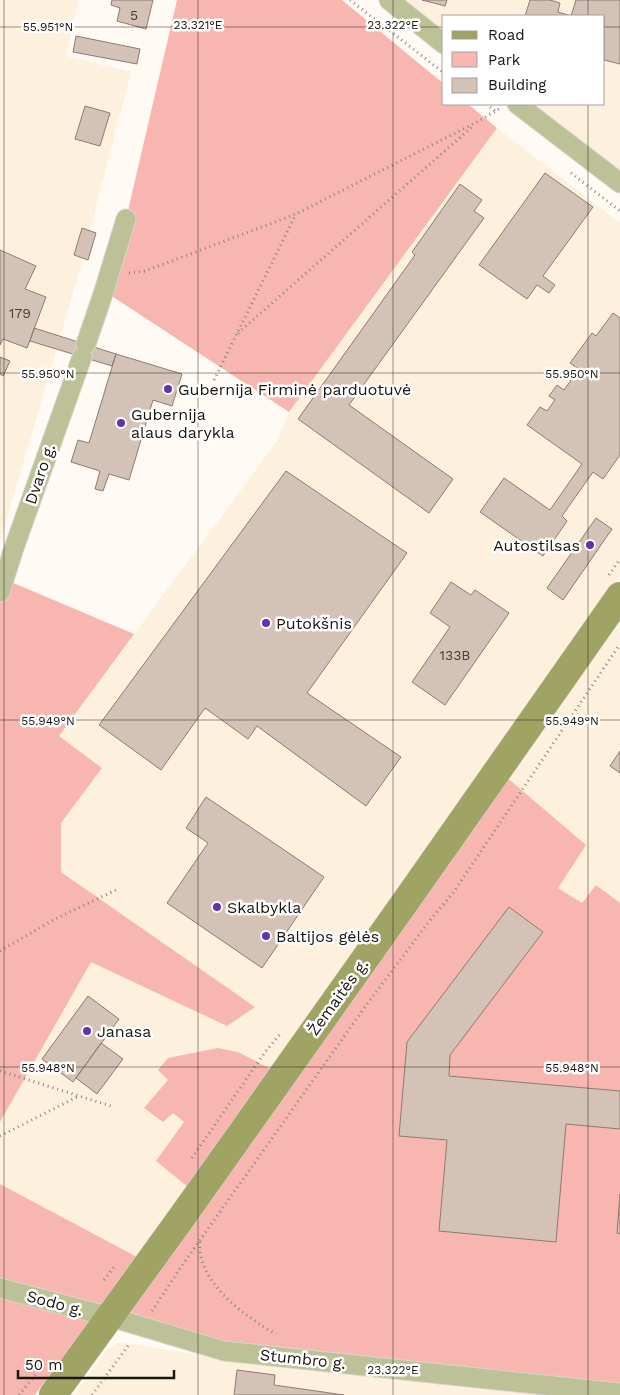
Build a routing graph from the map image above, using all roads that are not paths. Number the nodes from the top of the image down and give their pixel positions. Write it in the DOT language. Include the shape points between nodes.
graph roads {
  1 [pos="389,0"];
  2 [pos="442,42"];
  3 [pos="510,106"];
  4 [pos="620,183"];
  5 [pos="126,219"];
  6 [pos="0,592"];
  7 [pos="620,596"];
  8 [pos="0,1288"];
  9 [pos="110,1317"];
  10 [pos="620,1393"];
  11 [pos="52,1395"];
  1 -- 2 [label="street"];
  3 -- 4 [label="street"];
  5 -- 6 [label="street, Dvaro g."];
  7 -- 9 [label="main road, Žemaitės g."];
  8 -- 9 [label="street, Sodo g."];
  9 -- 10 [label="street, Stumbro g." via="224,1351"];
  9 -- 11 [label="main road, Žemaitės g."];
}
